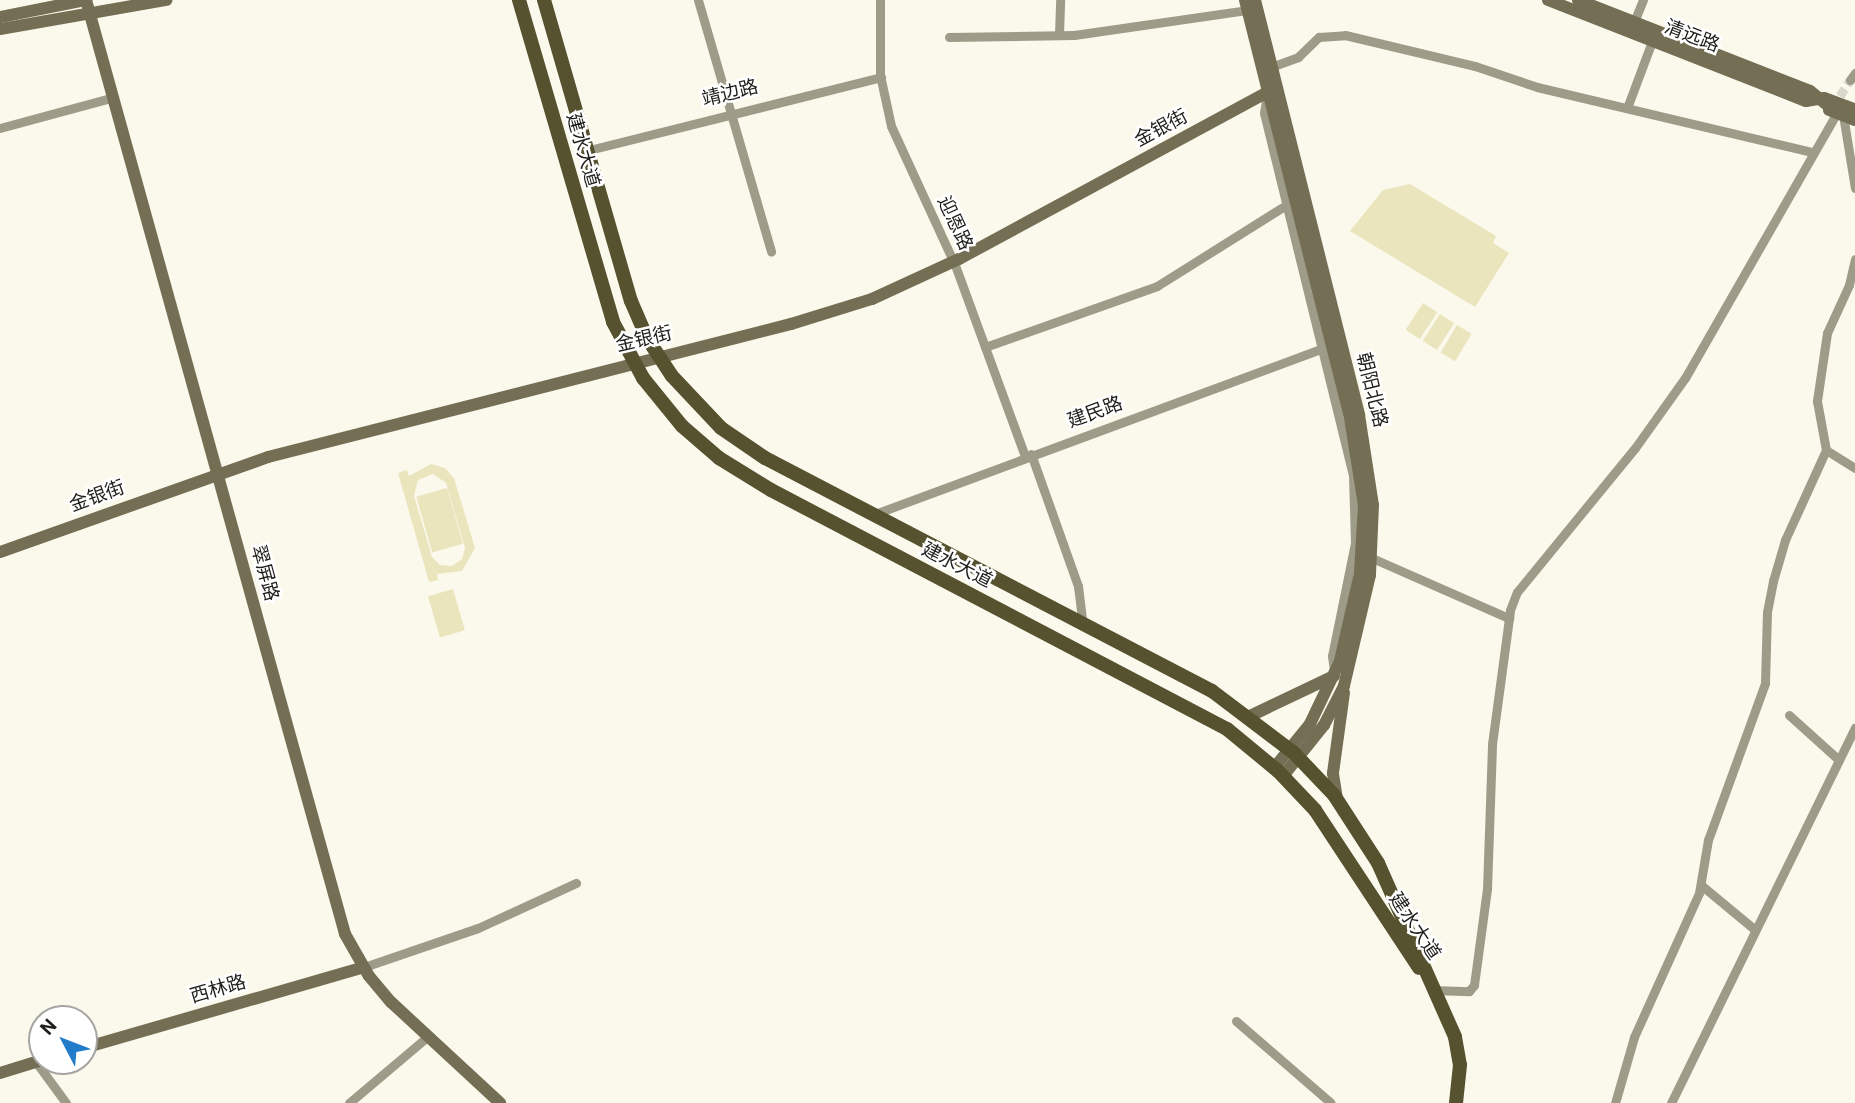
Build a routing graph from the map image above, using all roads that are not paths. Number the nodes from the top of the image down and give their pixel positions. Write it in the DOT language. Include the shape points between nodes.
graph roads {
  1 [pos="166,0"];
  2 [pos="519,0"];
  3 [pos="544,0"];
  4 [pos="698,0"];
  5 [pos="880,0"];
  6 [pos="1060,0"];
  7 [pos="1548,0"];
  8 [pos="1578,0"];
  9 [pos="1643,0"];
  10 [pos="1249,3"];
  11 [pos="87,4"];
  12 [pos="0,17"];
  13 [pos="1634,22"];
  14 [pos="0,29"];
  15 [pos="1059,34"];
  16 [pos="949,37"];
  17 [pos="1652,41"];
  18 [pos="1271,66"];
  19 [pos="881,77"];
  20 [pos="1268,92"];
  21 [pos="114,97"];
  22 [pos="1806,101"];
  23 [pos="1839,107"];
  24 [pos="1627,108"];
  25 [pos="1855,109"];
  26 [pos="732,111"];
  27 [pos="0,128"];
  28 [pos="589,150"];
  29 [pos="1812,152"];
  30 [pos="1855,188"];
  31 [pos="1286,205"];
  32 [pos="771,252"];
  33 [pos="1855,259"];
  34 [pos="954,262"];
  35 [pos="985,347"];
  36 [pos="1326,347"];
  37 [pos="658,356"];
  38 [pos="633,362"];
  39 [pos="1826,450"];
  40 [pos="1028,455"];
  41 [pos="1855,467"];
  42 [pos="218,472"];
  43 [pos="872,515"];
  44 [pos="0,552"];
  45 [pos="1372,558"];
  46 [pos="1509,618"];
  47 [pos="1083,625"];
  48 [pos="1335,676"];
  49 [pos="1344,686"];
  50 [pos="1789,715"];
  51 [pos="1250,716"];
  52 [pos="1855,728"];
  53 [pos="1294,753"];
  54 [pos="1839,760"];
  55 [pos="1278,772"];
  56 [pos="1337,799"];
  57 [pos="576,883"];
  58 [pos="1700,885"];
  59 [pos="1754,929"];
  60 [pos="363,967"];
  61 [pos="1430,984"];
  62 [pos="1236,1021"];
  63 [pos="427,1037"];
  64 [pos="98,1044"];
  65 [pos="28,1064"];
  66 [pos="0,1073"];
  67 [pos="48,1075"];
  68 [pos="66,1103"];
  69 [pos="349,1103"];
  70 [pos="500,1103"];
  71 [pos="1331,1103"];
  72 [pos="1456,1103"];
  73 [pos="1615,1103"];
  74 [pos="1671,1103"];
  1 -- 11 [label="street"];
  2 -- 38 [label="main road, 建水大道" via="608,309"];
  3 -- 28 [label="main road, 建水大道"];
  4 -- 26 [label="street"];
  5 -- 19 [label="street, 迎恩路"];
  6 -- 15 [label="street"];
  7 -- 17 [label="street, 清远路"];
  8 -- 13 [label="street, 清远路"];
  9 -- 13 [label="street"];
  10 -- 15 [label="street"];
  10 -- 18 [label="street, 朝阳北路"];
  10 -- 20 [label="street, 朝阳北路"];
  11 -- 12 [label="street"];
  11 -- 14 [label="street"];
  11 -- 21 [label="street, 翠屏路"];
  13 -- 23 [label="street, 清远路"];
  15 -- 16 [label="street"];
  17 -- 22 [label="street, 清远路"];
  17 -- 24 [label="street"];
  18 -- 24 [label="street" via="1297,57 1319,37 1345,35"];
  18 -- 45 [label="street, 朝阳北路" via="1367,452"];
  19 -- 26 [label="street, 靖边路"];
  19 -- 34 [label="street, 迎恩路" via="891,127"];
  20 -- 31 [label="street" via="1264,113"];
  20 -- 34 [label="street, 金银街"];
  20 -- 36 [label="street, 朝阳北路"];
  21 -- 27 [label="street"];
  21 -- 42 [label="street, 翠屏路"];
  22 -- 23 [label="street"];
  22 -- 23 [label="street, 清远路"];
  23 -- 25 [label="street"];
  23 -- 29 [label="street"];
  23 -- 30 [label="street"];
  24 -- 29 [label="street"];
  26 -- 28 [label="street, 靖边路"];
  26 -- 32 [label="street"];
  28 -- 37 [label="main road, 建水大道" via="631,301"];
  29 -- 46 [label="street" via="1685,378 1635,447 1526,578"];
  31 -- 35 [label="street" via="1157,286"];
  31 -- 36 [label="street"];
  33 -- 39 [label="street" via="1849,285 1829,324 1820,370 1817,401"];
  34 -- 35 [label="street, 迎恩路"];
  34 -- 37 [label="street, 金银街" via="846,308"];
  35 -- 40 [label="street, 迎恩路"];
  36 -- 40 [label="street, 建民路"];
  36 -- 48 [label="street, 朝阳北路" via="1358,454 1364,523 1357,592"];
  37 -- 38 [label="street, 金银街"];
  37 -- 43 [label="main road, 建水大道" via="700,409 733,438"];
  38 -- 42 [label="street, 金银街"];
  38 -- 55 [label="main road, 建水大道" via="687,431 752,479 1200,712"];
  39 -- 41 [label="street"];
  39 -- 58 [label="street" via="1773,581 1767,612 1765,683 1709,840"];
  40 -- 43 [label="street, 建民路"];
  40 -- 47 [label="street, 迎恩路" via="1078,586"];
  42 -- 44 [label="street, 金银街"];
  42 -- 60 [label="street, 翠屏路" via="316,838 345,934"];
  43 -- 47 [label="main road, 建水大道"];
  45 -- 46 [label="street"];
  45 -- 49 [label="street, 朝阳北路"];
  46 -- 61 [label="street" via="1492,744 1487,889 1474,985 1469,991"];
  47 -- 51 [label="main road, 建水大道" via="1212,691"];
  48 -- 51 [label="street"];
  48 -- 53 [label="street, 朝阳北路"];
  49 -- 53 [label="street, 朝阳北路" via="1324,724"];
  49 -- 56 [label="street" via="1333,773"];
  50 -- 54 [label="street"];
  51 -- 53 [label="main road, 建水大道"];
  52 -- 54 [label="street"];
  53 -- 55 [label="street, 朝阳北路"];
  53 -- 56 [label="main road, 建水大道"];
  54 -- 59 [label="street"];
  55 -- 61 [label="main road, 建水大道" via="1324,823"];
  56 -- 61 [label="main road, 建水大道" via="1378,863"];
  57 -- 60 [label="street" via="478,928"];
  58 -- 59 [label="street"];
  58 -- 73 [label="street" via="1634,1037"];
  59 -- 74 [label="street"];
  60 -- 63 [label="street, 翠屏路"];
  60 -- 64 [label="street, 西林路"];
  61 -- 72 [label="main road" via="1457,1046"];
  62 -- 71 [label="street"];
  63 -- 69 [label="street"];
  63 -- 70 [label="street, 翠屏路"];
  65 -- 66 [label="street"];
  67 -- 68 [label="street"];
}
